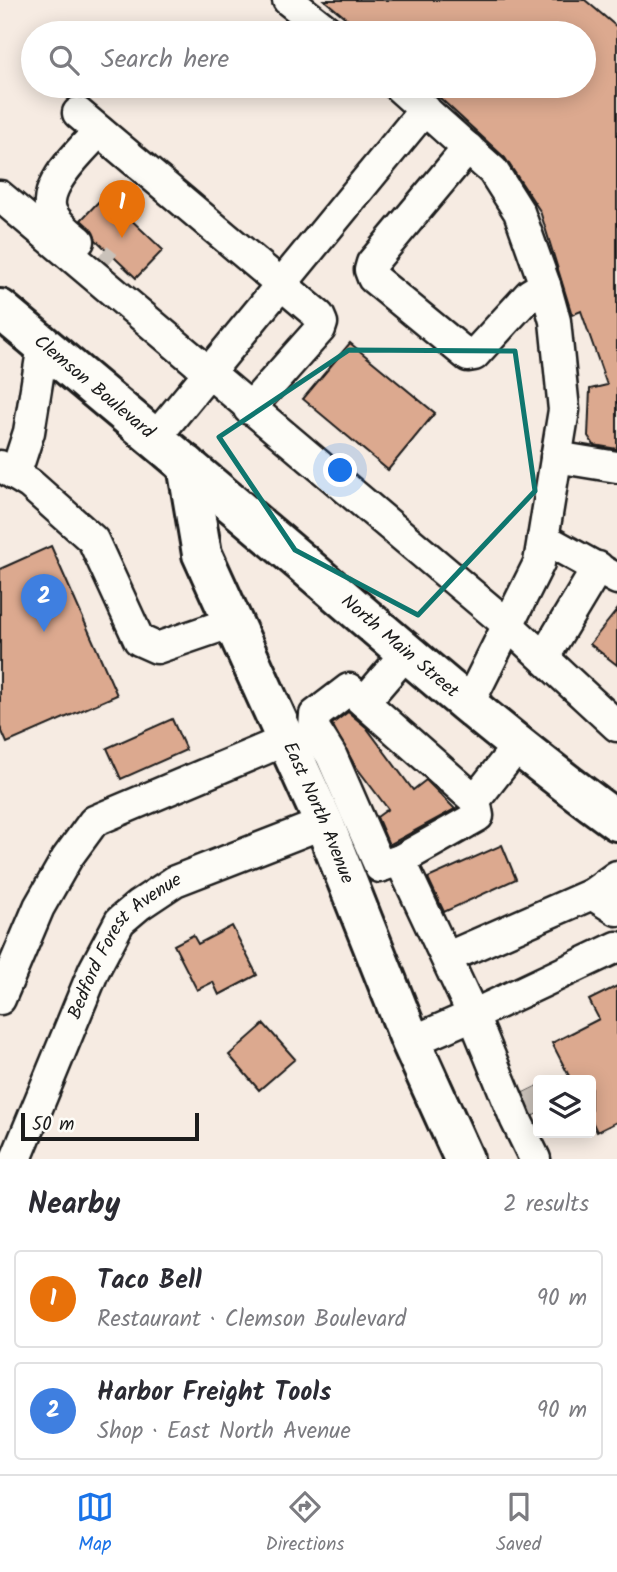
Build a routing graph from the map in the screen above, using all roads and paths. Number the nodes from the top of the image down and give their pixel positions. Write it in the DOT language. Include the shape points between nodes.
graph roads {
  1 [pos="288,0"];
  2 [pos="315,21"];
  3 [pos="412,98"];
  4 [pos="425,110"];
  5 [pos="468,148"];
  6 [pos="0,196"];
  7 [pos="282,284"];
  8 [pos="545,285"];
  9 [pos="126,304"];
  10 [pos="0,309"];
  11 [pos="43,345"];
  12 [pos="208,373"];
  13 [pos="249,409"];
  14 [pos="155,438"];
  15 [pos="556,457"];
  16 [pos="187,465"];
  17 [pos="617,467"];
  18 [pos="8,470"];
  19 [pos="543,538"];
  20 [pos="607,573"];
  21 [pos="233,622"];
  22 [pos="508,625"];
  23 [pos="407,652"];
  24 [pos="544,657"];
  25 [pos="364,702"];
  26 [pos="469,703"];
  27 [pos="617,726"];
  28 [pos="300,744"];
  29 [pos="519,744"];
  30 [pos="475,800"];
  31 [pos="617,821"];
  32 [pos="324,823"];
  33 [pos="375,869"];
  34 [pos="617,876"];
  35 [pos="592,894"];
  36 [pos="617,910"];
  37 [pos="617,947"];
  38 [pos="448,957"];
  39 [pos="0,999"];
  40 [pos="473,1015"];
  41 [pos="411,1042"];
  42 [pos="489,1054"];
  43 [pos="16,1159"];
  44 [pos="464,1159"];
  45 [pos="534,1159"];
  1 -- 2 [label="street"];
  3 -- 4 [label="street"];
  4 -- 5 [label="street"];
  4 -- 7 [label="street"];
  5 -- 8 [label="street" via="493,171 513,202"];
  5 -- 8 [label="street" via="372,263 373,278 468,356 474,355 530,294"];
  6 -- 9 [label="street"];
  7 -- 9 [label="street" via="89,122 56,181 49,201 51,212 123,279 130,298"];
  7 -- 12 [label="street"];
  7 -- 13 [label="street" via="322,323"];
  8 -- 15 [label="street" via="555,321 564,410"];
  9 -- 12 [label="street"];
  10 -- 11 [label="main road, Clemson Boulevard"];
  11 -- 14 [label="main road, Clemson Boulevard"];
  11 -- 18 [label="street" via="30,432"];
  12 -- 13 [label="street"];
  12 -- 14 [label="street"];
  13 -- 22 [label="street"];
  14 -- 16 [label="main road, Clemson Boulevard"];
  15 -- 17 [label="street"];
  15 -- 19 [label="street"];
  16 -- 21 [label="main road, East North Avenue" via="202,554"];
  16 -- 23 [label="main road, North Main Street"];
  18 -- 21 [label="street" via="93,540 139,640 158,648"];
  19 -- 20 [label="street"];
  19 -- 22 [label="street" via="539,563"];
  20 -- 24 [label="street"];
  21 -- 28 [label="main road, East North Avenue"];
  22 -- 24 [label="street"];
  22 -- 26 [label="street"];
  23 -- 25 [label="street"];
  23 -- 26 [label="main road, North Main Street"];
  24 -- 27 [label="street"];
  25 -- 28 [label="street" via="349,689 315,715 314,728"];
  25 -- 30 [label="street"];
  26 -- 29 [label="main road, North Main Street"];
  28 -- 32 [label="main road, East North Avenue"];
  28 -- 33 [label="street" via="331,755"];
  28 -- 39 [label="street" via="94,821 39,907"];
  29 -- 30 [label="street"];
  29 -- 31 [label="main road, North Main Street"];
  30 -- 33 [label="street" via="478,816"];
  32 -- 33 [label="main road, East North Avenue"];
  32 -- 43 [label="street, Bedford Forest Avenue" via="175,881 120,921 94,970"];
  33 -- 38 [label="street"];
  33 -- 41 [label="main road, East North Avenue"];
  34 -- 35 [label="street"];
  35 -- 36 [label="street"];
  35 -- 38 [label="street"];
  37 -- 40 [label="street"];
  38 -- 40 [label="street"];
  40 -- 41 [label="street"];
  40 -- 42 [label="street"];
  41 -- 44 [label="main road, East North Avenue"];
  42 -- 45 [label="street"];
  42 -- 45 [label="street" via="511,1069 528,1104"];
}
